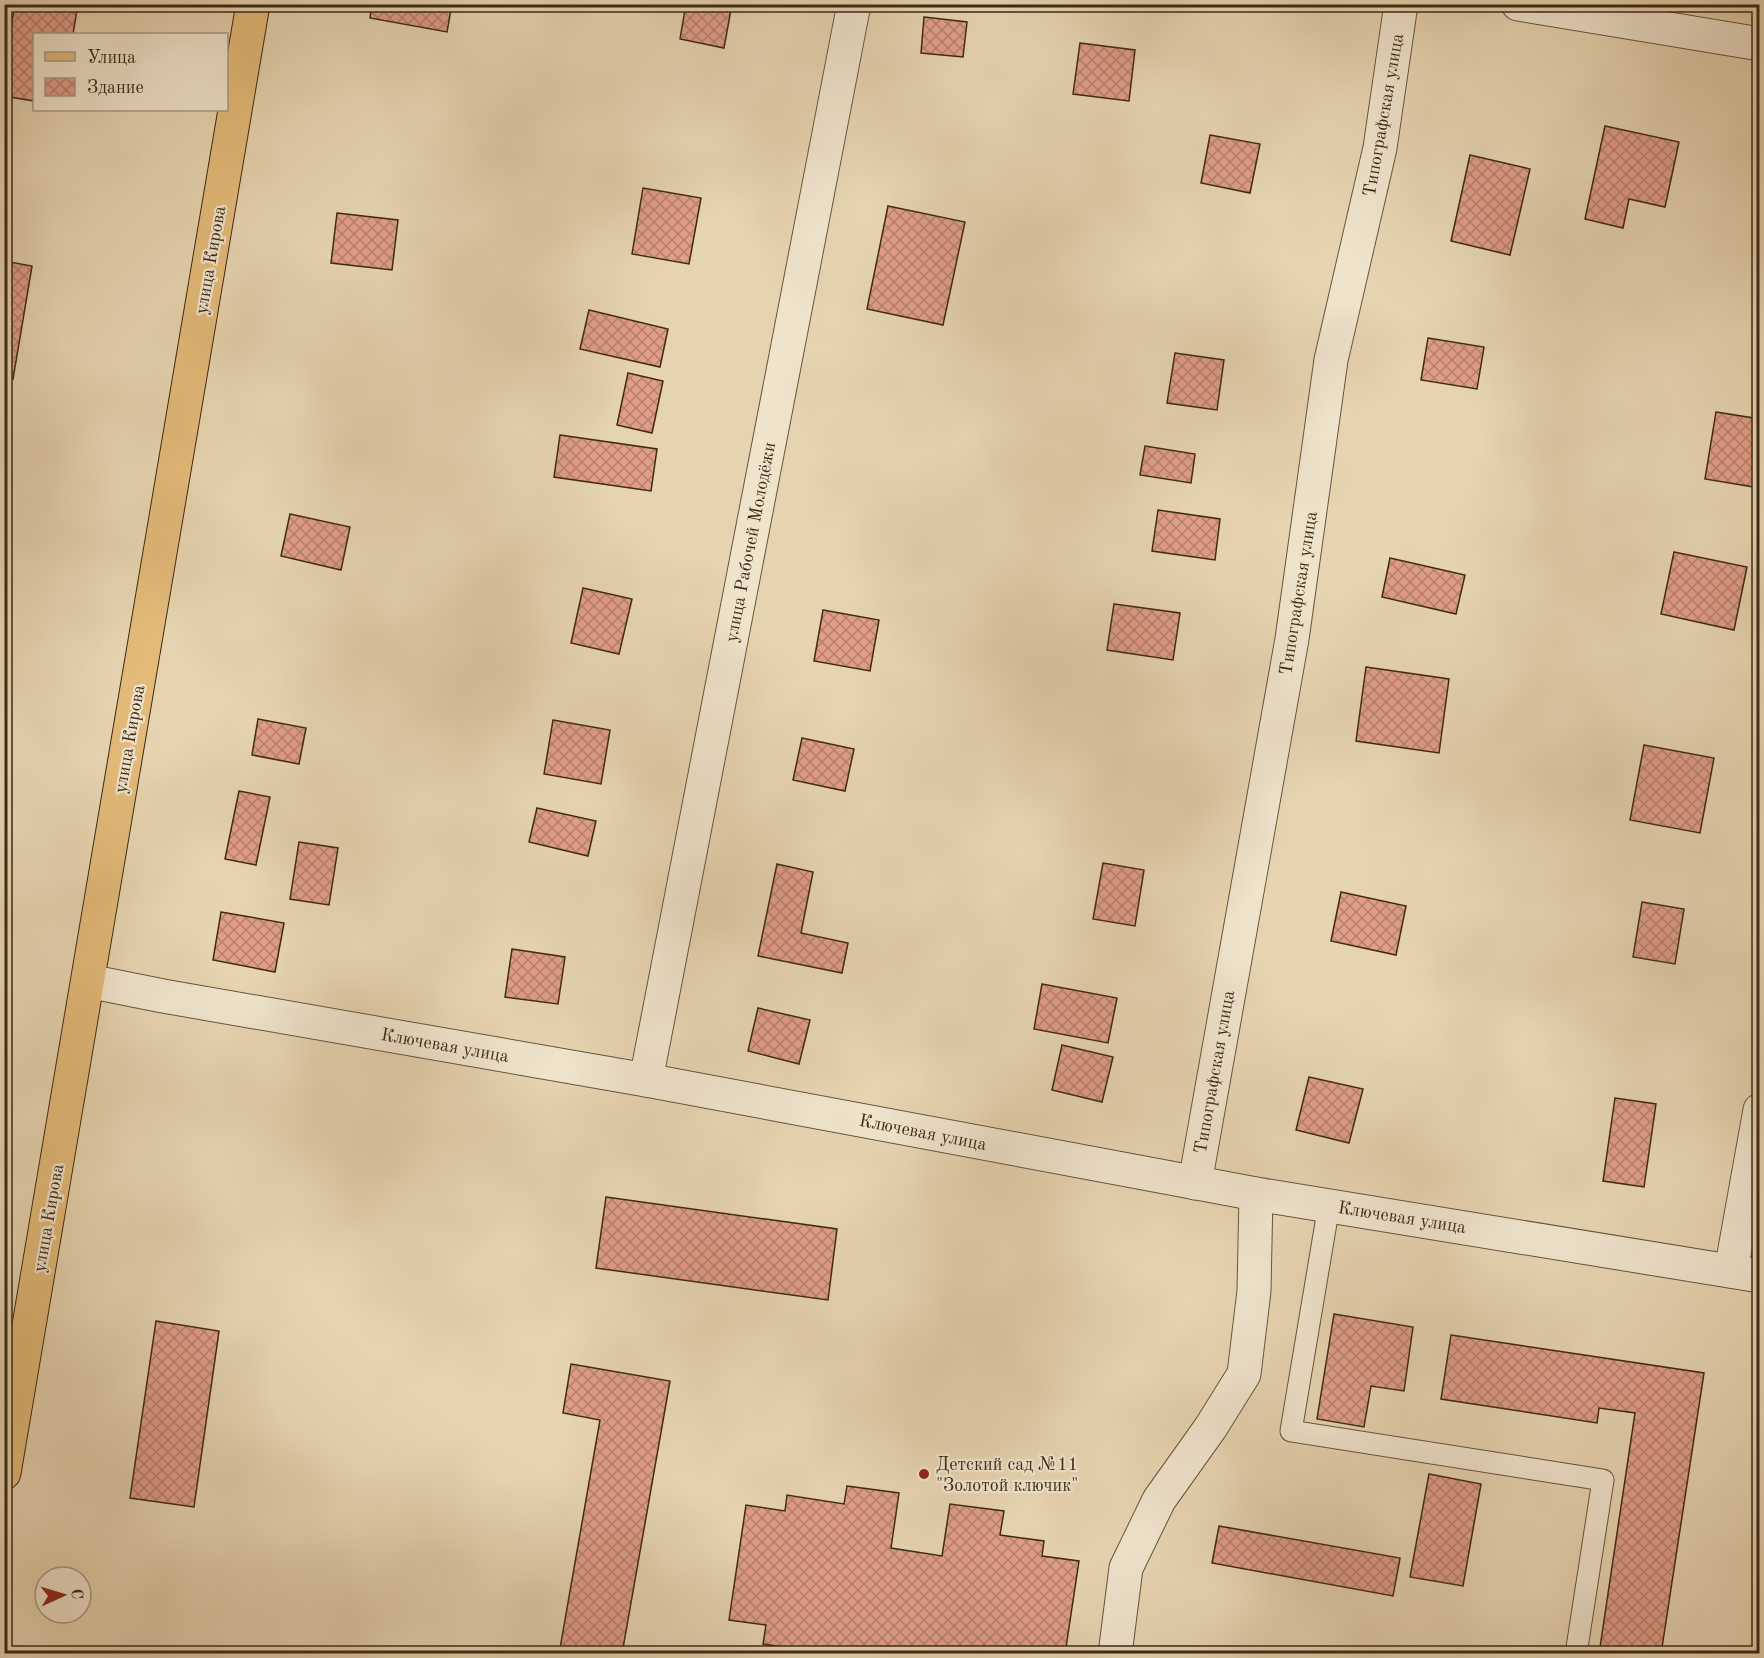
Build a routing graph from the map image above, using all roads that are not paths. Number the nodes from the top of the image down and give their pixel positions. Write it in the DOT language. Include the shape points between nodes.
graph roads {
  1 [pos="253,4"];
  2 [pos="854,4"];
  3 [pos="1401,4"];
  4 [pos="1518,4"];
  5 [pos="1760,44"];
  6 [pos="88,981"];
  7 [pos="646,1080"];
  8 [pos="1760,1110"];
  9 [pos="1195,1183"];
  10 [pos="1256,1194"];
  11 [pos="1329,1205"];
  12 [pos="1745,1273"];
  13 [pos="4,1473"];
  14 [pos="1115,1653"];
  15 [pos="1576,1653"];
  1 -- 6 [label="main road, улица Кирова"];
  2 -- 7 [label="street, улица Рабочей Молодёжи"];
  3 -- 9 [label="street, Типографская улица" via="1380,148 1331,360 1292,639"];
  4 -- 5 [label="street"];
  6 -- 7 [label="street, Ключевая улица"];
  6 -- 13 [label="main road, улица Кирова"];
  7 -- 9 [label="street, Ключевая улица"];
  8 -- 12 [label="street"];
  9 -- 10 [label="street, Ключевая улица"];
  10 -- 11 [label="street, Ключевая улица"];
  10 -- 14 [label="street" via="1254,1291 1244,1374 1159,1500 1126,1568"];
  11 -- 12 [label="street, Ключевая улица"];
  11 -- 15 [label="lane" via="1291,1431 1603,1480"];
}
